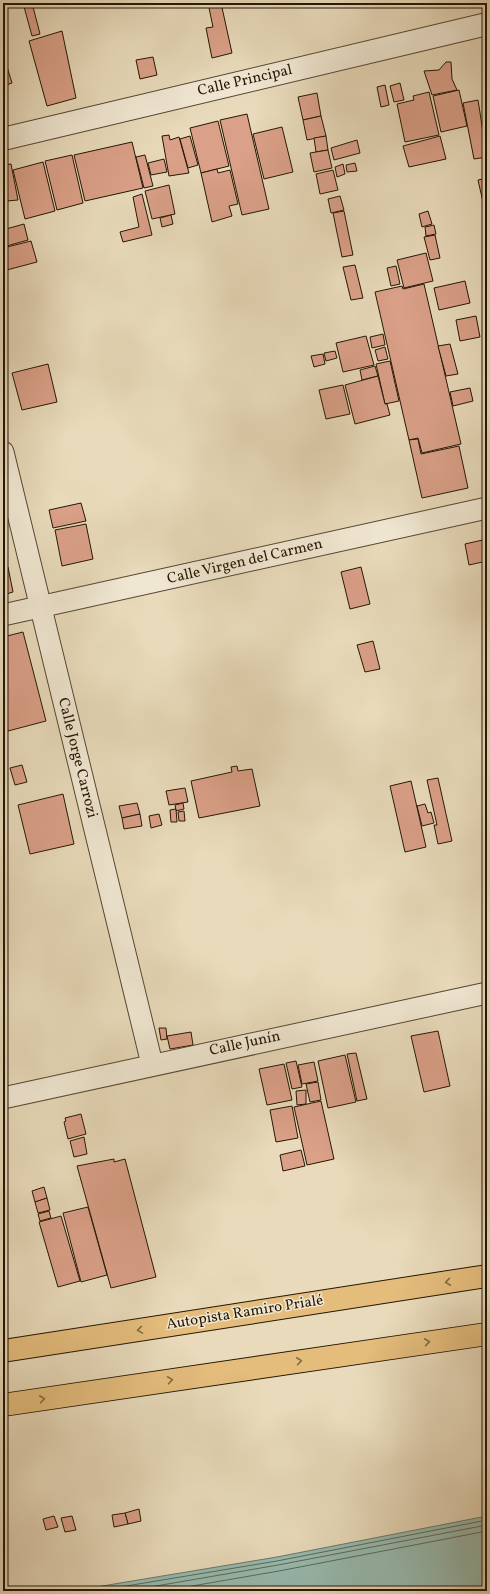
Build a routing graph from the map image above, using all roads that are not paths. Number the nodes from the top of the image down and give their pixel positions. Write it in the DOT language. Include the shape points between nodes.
graph roads {
  1 [pos="487,24"];
  2 [pos="3,139"];
  3 [pos="3,452"];
  4 [pos="487,508"];
  5 [pos="40,607"];
  6 [pos="3,615"];
  7 [pos="487,993"];
  8 [pos="152,1064"];
  9 [pos="3,1098"];
  10 [pos="487,1276"];
  11 [pos="487,1334"];
  12 [pos="3,1352"];
  13 [pos="3,1405"];
  1 -- 2 [label="street, Calle Principal"];
  3 -- 5 [label="street, Calle Jorge Carrozi"];
  4 -- 5 [label="street, Calle Virgen del Carmen"];
  5 -- 6 [label="street, Calle Virgen del Carmen"];
  5 -- 8 [label="street, Calle Jorge Carrozi"];
  7 -- 8 [label="street, Calle Junín"];
  8 -- 9 [label="street, Calle Junín"];
  10 -- 12 [label="highway, Autopista Ramiro Prialé, one-way"];
  13 -- 11 [label="highway, one-way"];
}
